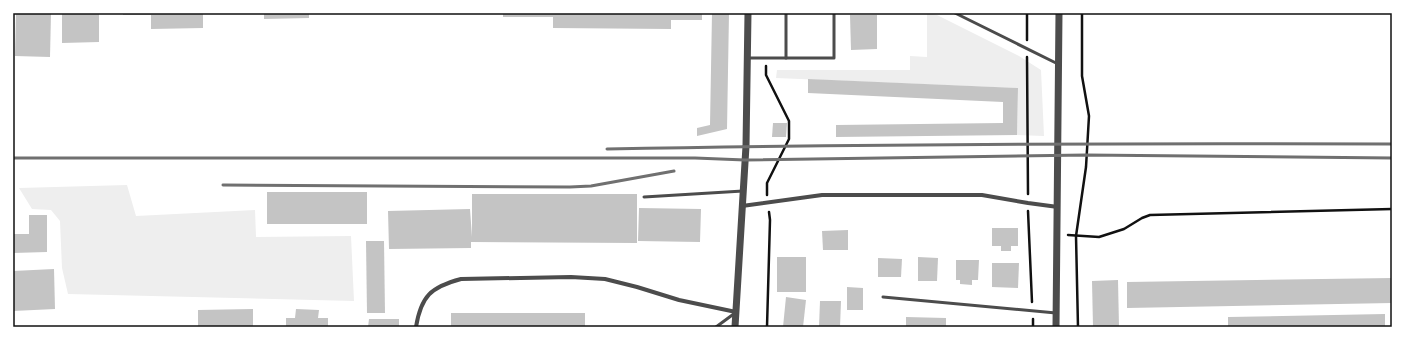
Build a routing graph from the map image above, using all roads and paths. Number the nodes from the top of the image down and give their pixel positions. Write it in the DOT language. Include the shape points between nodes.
graph roads {
  1 [pos="748,13"];
  2 [pos="786,13"];
  3 [pos="834,13"];
  4 [pos="954,13"];
  5 [pos="1027,13"];
  6 [pos="1059,13"];
  7 [pos="1082,13"];
  8 [pos="1027,49"];
  9 [pos="747,58"];
  10 [pos="766,58"];
  11 [pos="786,58"];
  12 [pos="1058,64"];
  13 [pos="743,191"];
  14 [pos="644,197"];
  15 [pos="767,202"];
  16 [pos="1028,203"];
  17 [pos="742,206"];
  18 [pos="1058,207"];
  19 [pos="1392,209"];
  20 [pos="1057,235"];
  21 [pos="1076,236"];
  22 [pos="883,297"];
  23 [pos="736,312"];
  24 [pos="1033,312"];
  25 [pos="1056,314"];
  26 [pos="416,327"];
  27 [pos="716,327"];
  28 [pos="735,327"];
  29 [pos="766,327"];
  30 [pos="1033,327"];
  31 [pos="1056,327"];
  32 [pos="1078,327"];
  1 -- 9 [label="street"];
  2 -- 11 [label="lane"];
  3 -- 11 [label="lane" via="834,58"];
  4 -- 8 [label="lane"];
  5 -- 8 [label="path"];
  6 -- 12 [label="street"];
  7 -- 21 [label="path" via="1082,76 1089,116 1086,167"];
  8 -- 12 [label="lane"];
  8 -- 16 [label="path"];
  9 -- 10 [label="lane"];
  9 -- 13 [label="street"];
  10 -- 11 [label="lane"];
  10 -- 15 [label="path" via="766,75 789,121 789,139 767,183"];
  12 -- 18 [label="street"];
  13 -- 14 [label="lane"];
  13 -- 17 [label="street"];
  15 -- 16 [label="street" via="822,195 982,195"];
  15 -- 17 [label="street"];
  15 -- 29 [label="path" via="770,220"];
  16 -- 18 [label="street"];
  16 -- 24 [label="path"];
  17 -- 23 [label="street"];
  18 -- 20 [label="street"];
  19 -- 21 [label="path" via="1150,215 1124,229 1099,237"];
  20 -- 21 [label="path"];
  20 -- 25 [label="street"];
  21 -- 32 [label="path"];
  22 -- 24 [label="lane"];
  23 -- 26 [label="street" via="679,300 605,279 461,279 433,289 424,299"];
  23 -- 27 [label="lane"];
  23 -- 28 [label="street"];
  24 -- 25 [label="lane"];
  24 -- 30 [label="path"];
  25 -- 31 [label="street"];
}
